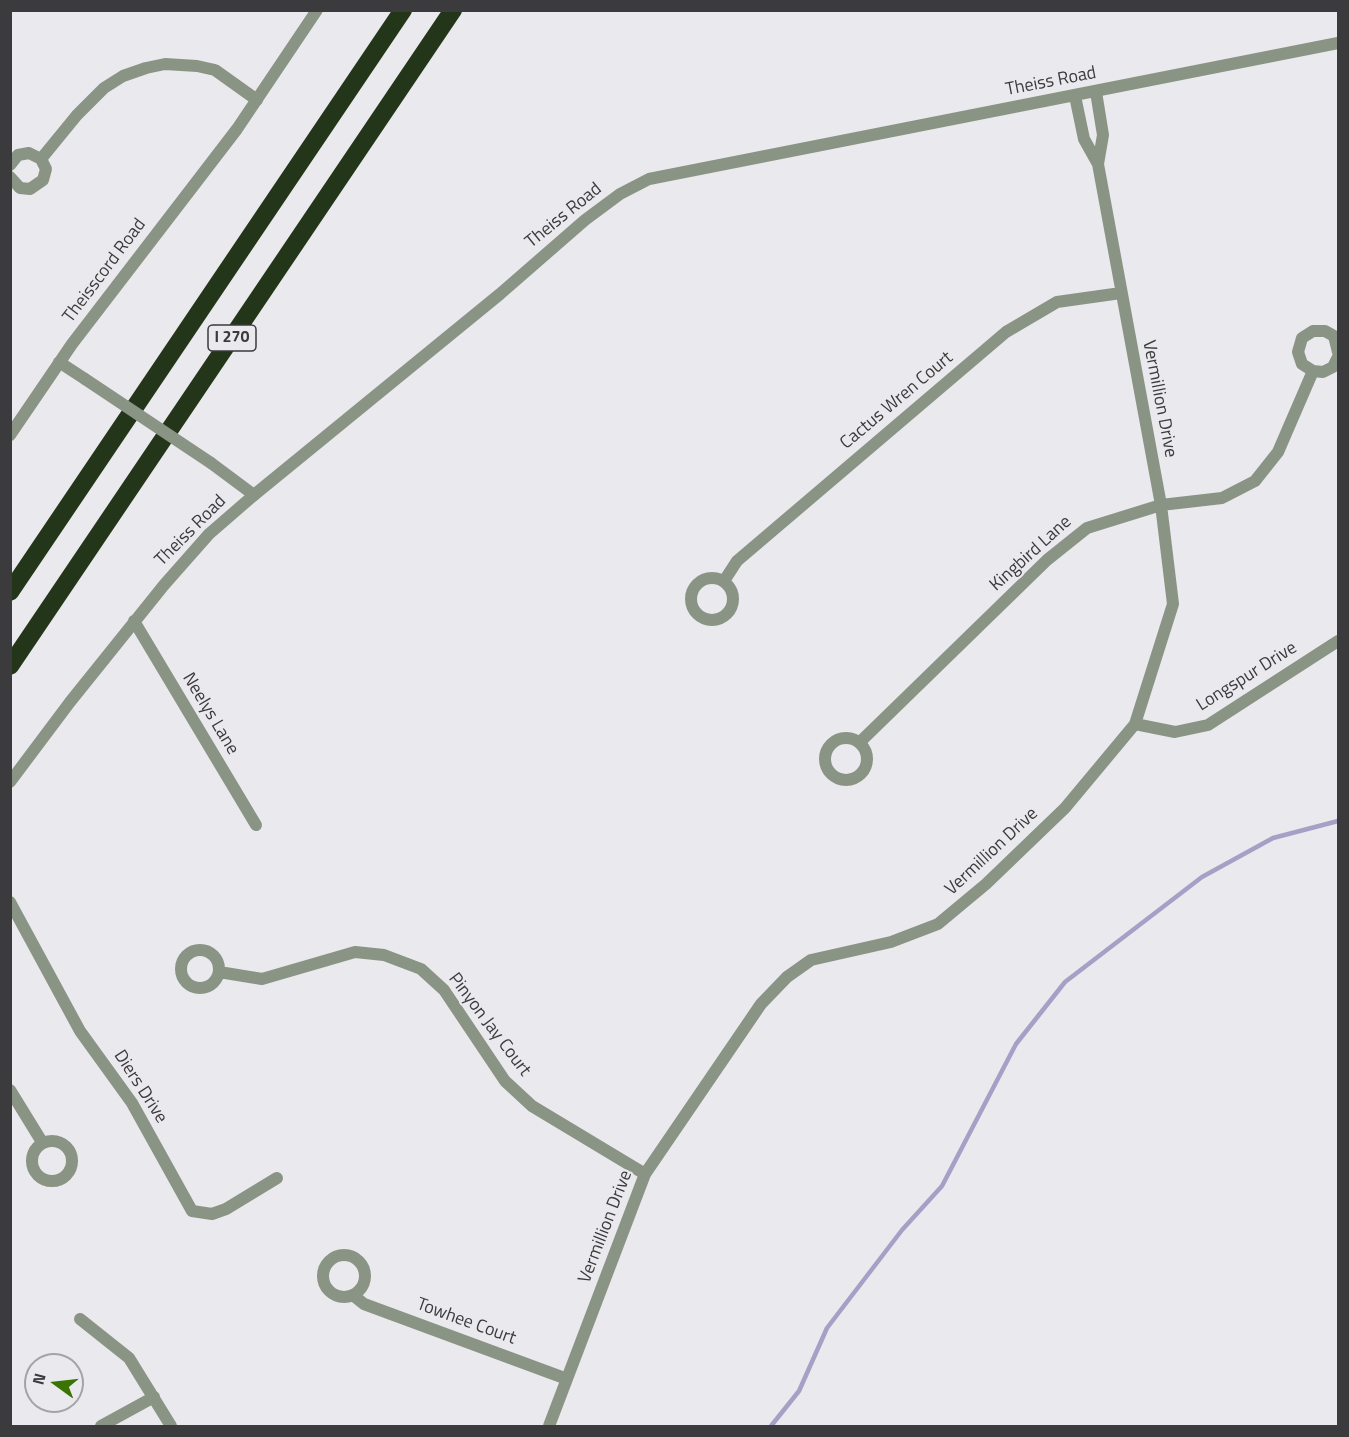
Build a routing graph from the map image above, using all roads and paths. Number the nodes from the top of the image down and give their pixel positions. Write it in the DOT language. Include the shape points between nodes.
graph roads {
  1 [pos="317,10"];
  2 [pos="403,10"];
  3 [pos="453,10"];
  4 [pos="1338,43"];
  5 [pos="1096,92"];
  6 [pos="1075,96"];
  7 [pos="257,100"];
  8 [pos="41,159"];
  9 [pos="1098,164"];
  10 [pos="10,165"];
  11 [pos="10,177"];
  12 [pos="1121,293"];
  13 [pos="1338,352"];
  14 [pos="1338,357"];
  15 [pos="59,362"];
  16 [pos="1313,371"];
  17 [pos="10,435"];
  18 [pos="254,495"];
  19 [pos="1161,505"];
  20 [pos="724,582"];
  21 [pos="10,592"];
  22 [pos="134,621"];
  23 [pos="1338,641"];
  24 [pos="10,666"];
  25 [pos="1135,723"];
  26 [pos="860,742"];
  27 [pos="10,782"];
  28 [pos="256,825"];
  29 [pos="10,902"];
  30 [pos="219,972"];
  31 [pos="10,1090"];
  32 [pos="42,1142"];
  33 [pos="645,1174"];
  34 [pos="277,1178"];
  35 [pos="354,1296"];
  36 [pos="80,1319"];
  37 [pos="567,1379"];
  38 [pos="154,1397"];
  39 [pos="101,1426"];
  40 [pos="171,1426"];
  41 [pos="549,1426"];
  1 -- 7 [label="street, Theisscord Road"];
  2 -- 21 [label="highway, I 270"];
  3 -- 24 [label="highway, I 270"];
  4 -- 5 [label="street, Theiss Road"];
  5 -- 6 [label="street, Theiss Road"];
  5 -- 9 [label="street, Vermillion Drive" via="1103,135"];
  6 -- 9 [label="street, Vermillion Drive" via="1084,139"];
  6 -- 18 [label="street, Theiss Road" via="689,169 635,185 585,220"];
  7 -- 8 [label="street" via="215,70 165,64 146,68 104,88"];
  7 -- 15 [label="street, Theisscord Road"];
  8 -- 10 [label="street" via="29,153 18,155"];
  8 -- 11 [label="street" via="46,169 43,180 30,189 20,188"];
  9 -- 12 [label="street, Vermillion Drive"];
  12 -- 19 [label="street, Vermillion Drive"];
  12 -- 20 [label="street, Cactus Wren Court" via="1057,302 1006,332 737,561"];
  13 -- 16 [label="street" via="1334,336 1325,331 1313,331 1302,338 1298,352 1302,364"];
  14 -- 16 [label="street" via="1333,367"];
  15 -- 17 [label="street"];
  15 -- 18 [label="street, bridge"];
  16 -- 19 [label="street, Kingbird Lane" via="1278,452 1254,481 1222,498"];
  18 -- 22 [label="street, Theiss Road" via="209,534"];
  19 -- 25 [label="street, Vermillion Drive" via="1173,604"];
  19 -- 26 [label="street, Kingbird Lane" via="1087,528 1047,560"];
  22 -- 27 [label="street, Theiss Road"];
  22 -- 28 [label="street, Neelys Lane"];
  23 -- 25 [label="street, Longspur Drive" via="1208,725 1175,732"];
  25 -- 33 [label="street, Vermillion Drive" via="1065,808 938,924 891,942 811,960 787,977 762,1004"];
  29 -- 34 [label="street, Diers Drive" via="80,1031 132,1103 192,1211 212,1214 226,1209"];
  30 -- 33 [label="street, Pinyon Jay Court" via="262,979 355,952 384,955 421,969 444,990 505,1081 532,1106"];
  31 -- 32 [label="street"];
  33 -- 37 [label="street, Vermillion Drive"];
  35 -- 37 [label="street, Towhee Court" via="364,1304"];
  36 -- 38 [label="street" via="129,1358"];
  37 -- 41 [label="street, Vermillion Drive"];
  38 -- 39 [label="street"];
  38 -- 40 [label="street"];
}
